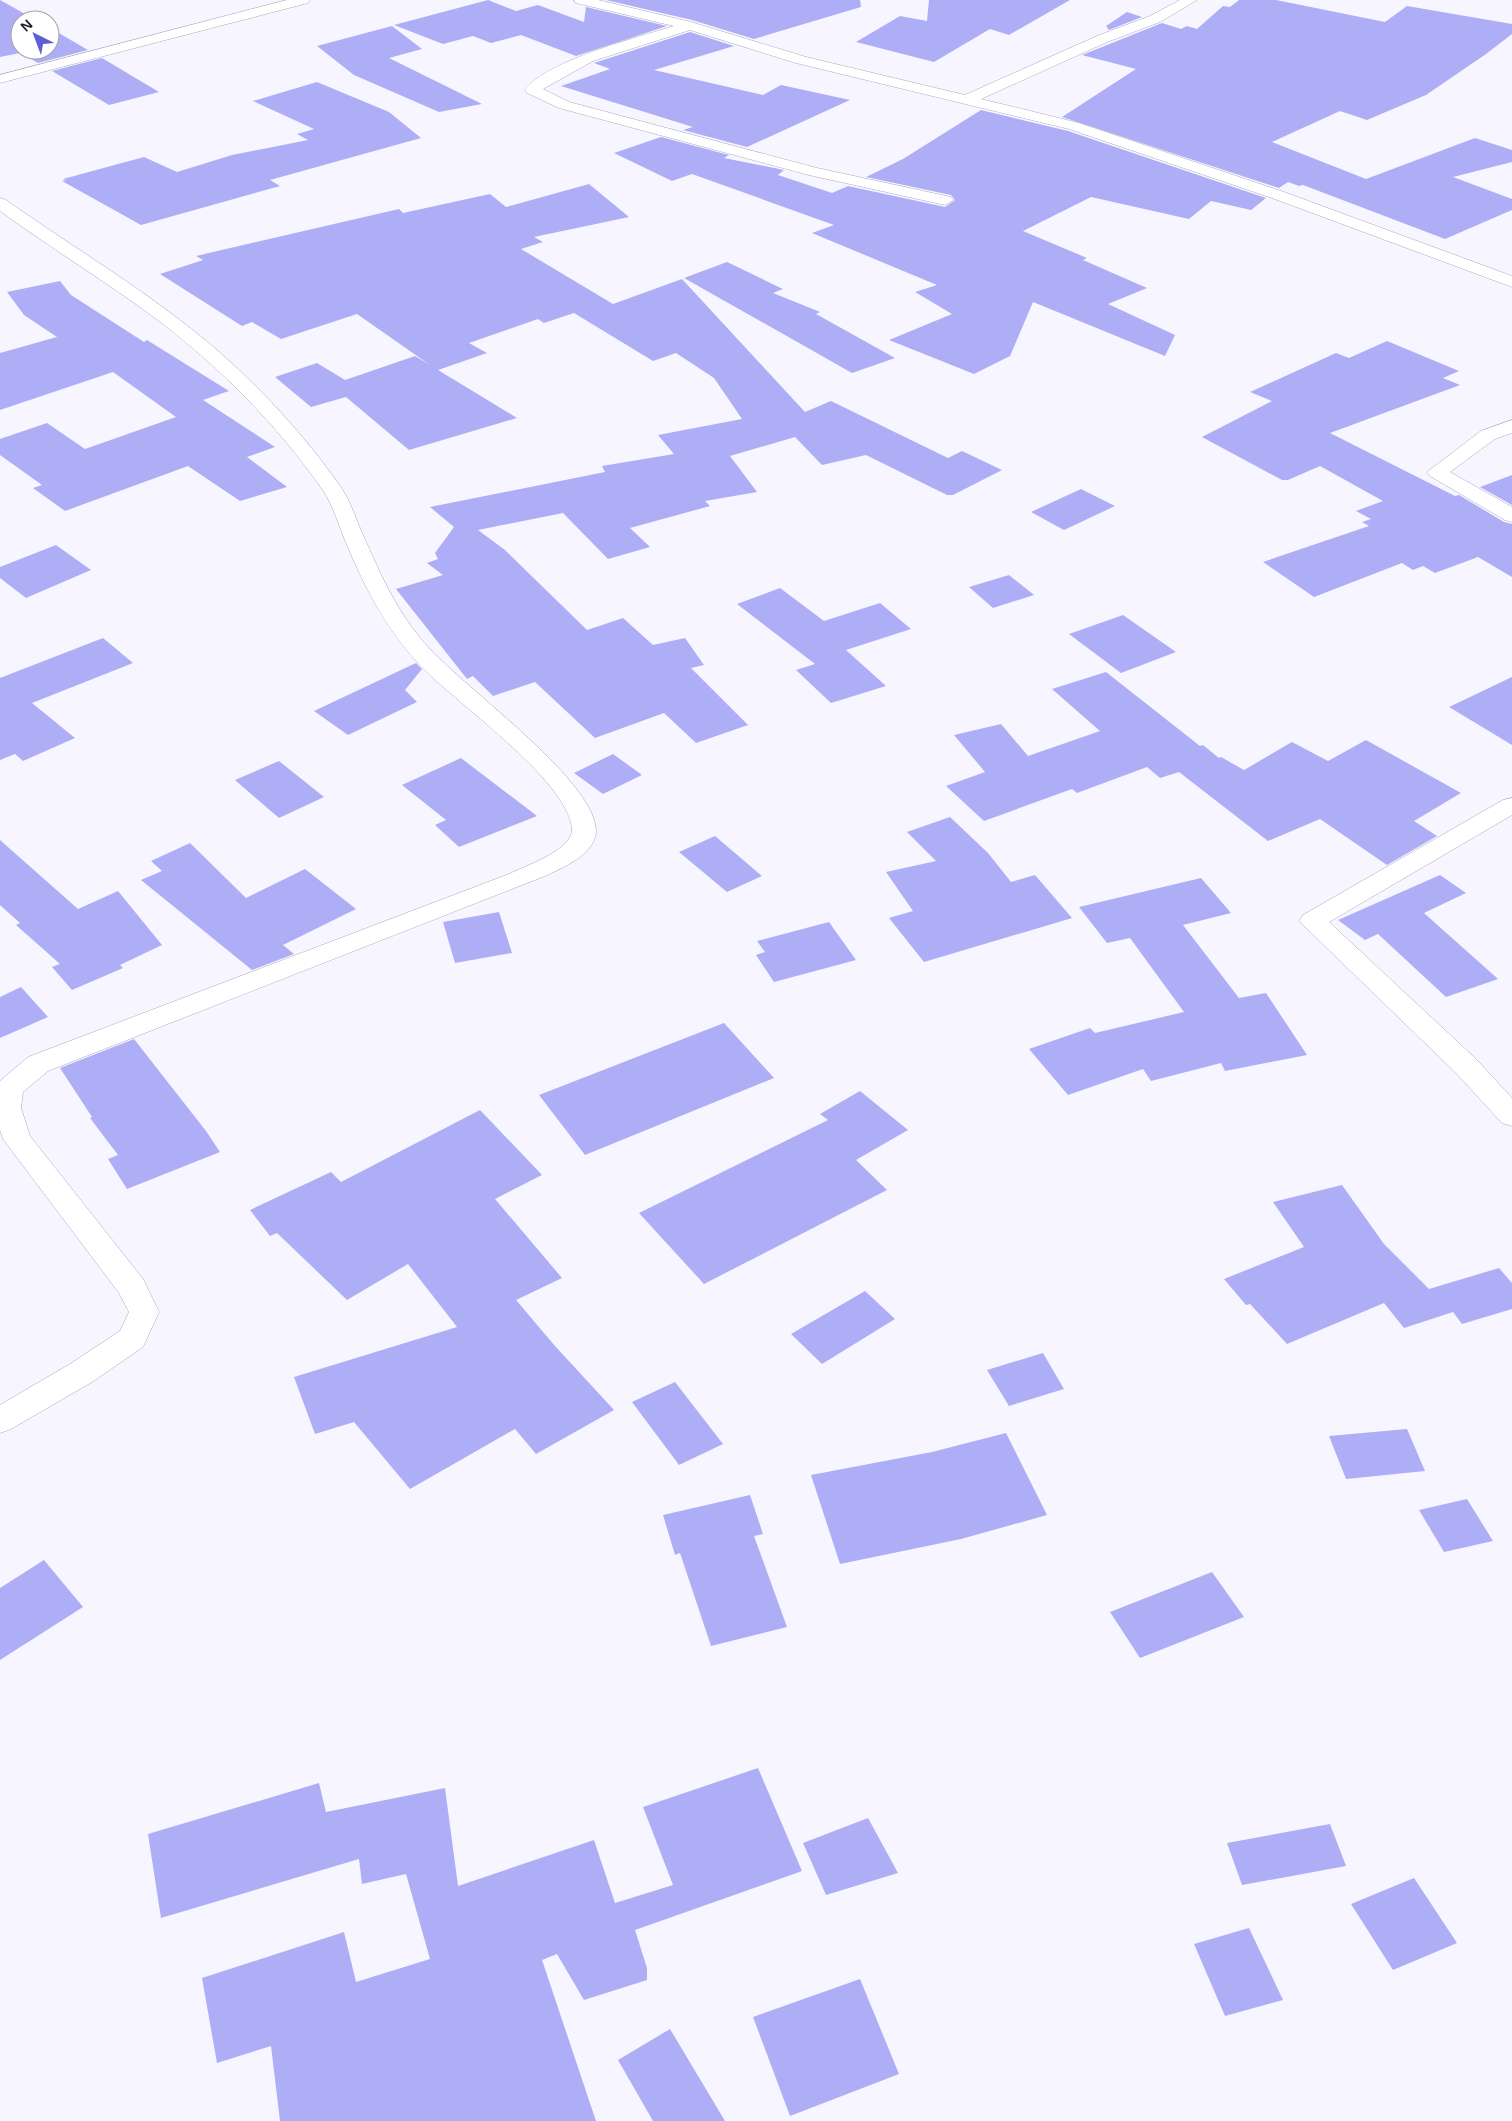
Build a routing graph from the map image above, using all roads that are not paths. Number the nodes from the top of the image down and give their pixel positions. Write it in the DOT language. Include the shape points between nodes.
graph roads {
  1 [pos="303,0"];
  2 [pos="581,0"];
  3 [pos="1190,0"];
  4 [pos="691,26"];
  5 [pos="0,79"];
  6 [pos="967,100"];
  7 [pos="945,200"];
  8 [pos="0,202"];
  9 [pos="1512,282"];
  10 [pos="1512,426"];
  11 [pos="1512,516"];
  12 [pos="1512,806"];
  13 [pos="1512,1116"];
  14 [pos="0,1420"];
  1 -- 5 [label="street"];
  2 -- 4 [label="street"];
  3 -- 6 [label="street" via="1156,19 1102,39"];
  4 -- 6 [label="street" via="801,60"];
  4 -- 7 [label="street" via="580,60 552,74 532,90 564,105 786,164"];
  6 -- 9 [label="street" via="1074,126 1278,195"];
  8 -- 14 [label="street" via="167,318 256,399 334,490 385,606 399,628 428,661 561,784 581,812 585,832 579,846 556,862 38,1064 10,1088 7,1108 18,1139 132,1286 144,1312 132,1339"];
  10 -- 11 [label="street" via="1488,434 1437,472"];
  12 -- 13 [label="street" via="1312,921 1466,1066"];
}
